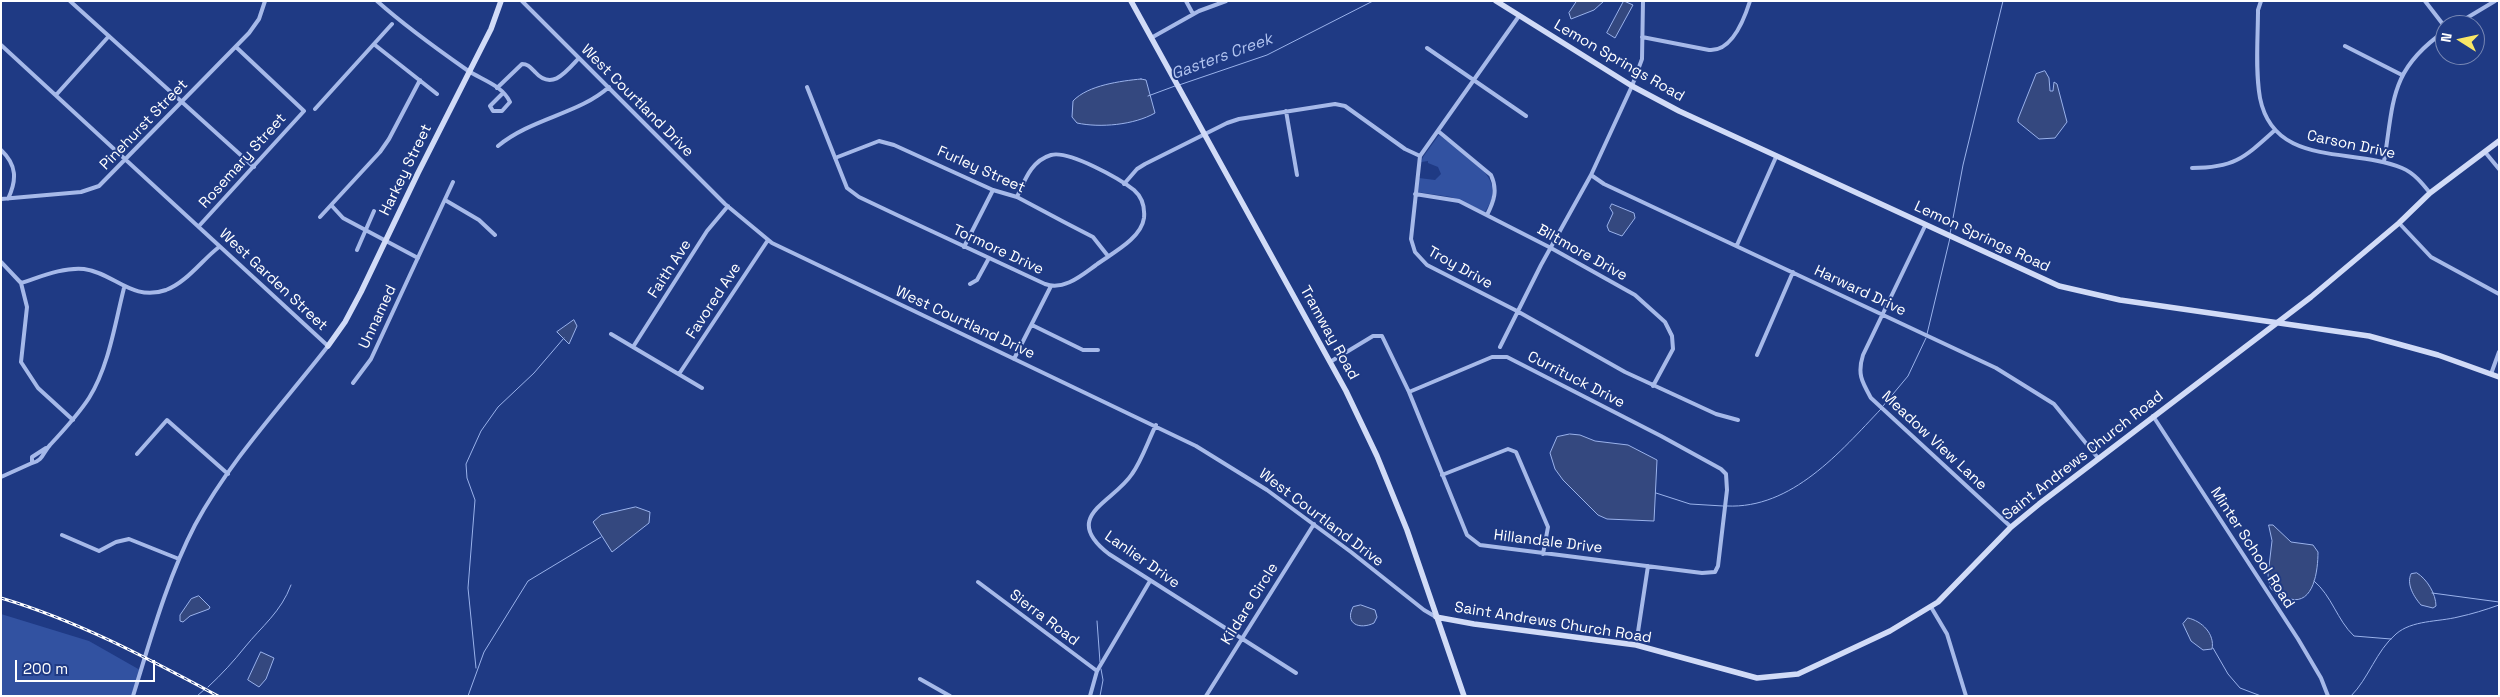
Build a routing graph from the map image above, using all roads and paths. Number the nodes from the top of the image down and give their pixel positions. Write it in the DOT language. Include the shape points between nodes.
graph roads {
  1 [pos="70,1"];
  2 [pos="265,1"];
  3 [pos="377,1"];
  4 [pos="501,1"];
  5 [pos="522,1"];
  6 [pos="1131,1"];
  7 [pos="1186,1"];
  8 [pos="1226,1"];
  9 [pos="1496,1"];
  10 [pos="1643,1"];
  11 [pos="1750,1"];
  12 [pos="2261,1"];
  13 [pos="2425,1"];
  14 [pos="2495,1"];
  15 [pos="1193,14"];
  16 [pos="2436,15"];
  17 [pos="2472,15"];
  18 [pos="1519,16"];
  19 [pos="392,24"];
  20 [pos="110,36"];
  21 [pos="1642,37"];
  22 [pos="1151,38"];
  23 [pos="2435,38"];
  24 [pos="1,45"];
  25 [pos="375,45"];
  26 [pos="2345,46"];
  27 [pos="236,47"];
  28 [pos="1426,48"];
  29 [pos="579,58"];
  30 [pos="469,71"];
  31 [pos="2402,75"];
  32 [pos="420,80"];
  33 [pos="1474,80"];
  34 [pos="1632,86"];
  35 [pos="807,87"];
  36 [pos="498,88"];
  37 [pos="609,88"];
  38 [pos="436,94"];
  39 [pos="503,94"];
  40 [pos="56,95"];
  41 [pos="181,102"];
  42 [pos="315,109"];
  43 [pos="1286,112"];
  44 [pos="1526,116"];
  45 [pos="2274,130"];
  46 [pos="1438,131"];
  47 [pos="1204,135"];
  48 [pos="2499,141"];
  49 [pos="498,146"];
  50 [pos="1,150"];
  51 [pos="2485,152"];
  52 [pos="1420,156"];
  53 [pos="1776,157"];
  54 [pos="835,158"];
  55 [pos="126,159"];
  56 [pos="2384,162"];
  57 [pos="254,167"];
  58 [pos="2192,168"];
  59 [pos="2499,169"];
  60 [pos="1297,175"];
  61 [pos="1591,175"];
  62 [pos="453,182"];
  63 [pos="1124,184"];
  64 [pos="993,190"];
  65 [pos="2430,193"];
  66 [pos="1415,194"];
  67 [pos="1017,197"];
  68 [pos="8,199"];
  69 [pos="1,200"];
  70 [pos="445,200"];
  71 [pos="332,206"];
  72 [pos="728,206"];
  73 [pos="374,211"];
  74 [pos="1486,215"];
  75 [pos="320,217"];
  76 [pos="2400,223"];
  77 [pos="199,226"];
  78 [pos="1925,226"];
  79 [pos="365,230"];
  80 [pos="495,235"];
  81 [pos="768,240"];
  82 [pos="384,241"];
  83 [pos="1737,245"];
  84 [pos="219,247"];
  85 [pos="964,247"];
  86 [pos="1551,248"];
  87 [pos="357,250"];
  88 [pos="1108,256"];
  89 [pos="418,258"];
  90 [pos="989,258"];
  91 [pos="1,262"];
  92 [pos="1793,272"];
  93 [pos="21,283"];
  94 [pos="970,284"];
  95 [pos="1052,286"];
  96 [pos="124,288"];
  97 [pos="2499,294"];
  98 [pos="1517,311"];
  99 [pos="1883,315"];
  100 [pos="2278,322"];
  101 [pos="1032,325"];
  102 [pos="611,334"];
  103 [pos="328,346"];
  104 [pos="633,347"];
  105 [pos="1500,348"];
  106 [pos="1098,350"];
  107 [pos="2499,352"];
  108 [pos="1757,355"];
  109 [pos="1014,359"];
  110 [pos="1330,362"];
  111 [pos="679,374"];
  112 [pos="2492,374"];
  113 [pos="2499,377"];
  114 [pos="354,383"];
  115 [pos="1654,386"];
  116 [pos="702,388"];
  117 [pos="1409,392"];
  118 [pos="2153,415"];
  119 [pos="72,420"];
  120 [pos="1738,420"];
  121 [pos="1156,425"];
  122 [pos="136,454"];
  123 [pos="2098,458"];
  124 [pos="228,474"];
  125 [pos="1726,474"];
  126 [pos="1442,475"];
  127 [pos="1,477"];
  128 [pos="1314,524"];
  129 [pos="2011,528"];
  130 [pos="62,535"];
  131 [pos="1543,554"];
  132 [pos="179,559"];
  133 [pos="1648,566"];
  134 [pos="1150,581"];
  135 [pos="978,582"];
  136 [pos="1931,607"];
  137 [pos="1436,617"];
  138 [pos="1242,638"];
  139 [pos="1636,645"];
  140 [pos="1097,672"];
  141 [pos="1296,673"];
  142 [pos="920,679"];
  143 [pos="133,696"];
  144 [pos="950,696"];
  145 [pos="1090,696"];
  146 [pos="1206,696"];
  147 [pos="1464,696"];
  148 [pos="1966,696"];
  149 [pos="2328,696"];
  1 -- 20 [label="street"];
  2 -- 27 [label="street, Pinehurst Street" via="259,19"];
  3 -- 30 [label="street"];
  4 -- 30 [label="street, Harkey Street" via="495,21"];
  5 -- 29 [label="street, West Courtland Drive"];
  6 -- 22 [label="street, Tramway Road"];
  7 -- 15 [label="street"];
  8 -- 15 [label="street"];
  9 -- 18 [label="street, Lemon Springs Road"];
  10 -- 21 [label="street"];
  11 -- 21 [label="street" via="1732,38 1720,50"];
  12 -- 45 [label="street" via="2258,10 2260,98"];
  13 -- 16 [label="street"];
  14 -- 17 [label="street"];
  15 -- 22 [label="street"];
  18 -- 33 [label="street, Troy Drive"];
  18 -- 34 [label="street, Lemon Springs Road"];
  19 -- 25 [label="street"];
  20 -- 40 [label="street"];
  20 -- 41 [label="street"];
  21 -- 34 [label="street" via="1642,59"];
  22 -- 47 [label="street, Tramway Road"];
  23 -- 31 [label="street" via="2412,59"];
  24 -- 40 [label="street, West Garden Street"];
  25 -- 32 [label="street"];
  25 -- 42 [label="street" via="360,57"];
  26 -- 31 [label="street"];
  27 -- 41 [label="street, Pinehurst Street"];
  27 -- 57 [label="street, Rosemary Street" via="304,111"];
  28 -- 33 [label="street"];
  29 -- 36 [label="street" via="554,80 542,79 528,65 522,64"];
  29 -- 37 [label="street, West Courtland Drive"];
  30 -- 36 [label="street"];
  30 -- 82 [label="street, Harkey Street"];
  31 -- 56 [label="street" via="2395,92"];
  32 -- 38 [label="street"];
  32 -- 71 [label="street" via="389,139"];
  33 -- 44 [label="street"];
  33 -- 46 [label="street, Troy Drive"];
  34 -- 53 [label="street, Lemon Springs Road"];
  34 -- 61 [label="street"];
  35 -- 54 [label="street, Tormore Drive"];
  36 -- 39 [label="street"];
  37 -- 49 [label="street" via="588,101 523,129"];
  37 -- 72 [label="street, West Courtland Drive"];
  39 -- 39 [label="street" via="509,104 502,110 493,111 490,106"];
  40 -- 55 [label="street, West Garden Street"];
  41 -- 55 [label="street, Pinehurst Street"];
  41 -- 57 [label="street"];
  43 -- 47 [label="street" via="1239,119"];
  43 -- 52 [label="street" via="1335,104 1345,106"];
  43 -- 60 [label="street"];
  45 -- 56 [label="street, Carson Drive" via="2292,144 2308,149"];
  45 -- 58 [label="street" via="2248,154 2232,162 2218,168"];
  46 -- 52 [label="street, Troy Drive"];
  46 -- 74 [label="street" via="1491,175 1495,198"];
  47 -- 63 [label="street" via="1145,164"];
  47 -- 110 [label="street, Tramway Road"];
  48 -- 51 [label="street, Saint Andrews Church Road"];
  50 -- 68 [label="street" via="12,161 14,169 13,188"];
  51 -- 59 [label="street"];
  51 -- 65 [label="street, Saint Andrews Church Road"];
  52 -- 66 [label="street, Troy Drive"];
  53 -- 78 [label="street, Lemon Springs Road"];
  53 -- 83 [label="street"];
  54 -- 64 [label="street, Furley Street" via="879,140"];
  54 -- 85 [label="street, Tormore Drive" via="847,188 859,197"];
  55 -- 68 [label="street, Pinehurst Street" via="95,189"];
  55 -- 77 [label="street, West Garden Street"];
  56 -- 65 [label="street, Carson Drive" via="2404,168 2417,177"];
  57 -- 77 [label="street, Rosemary Street"];
  61 -- 83 [label="street, Harward Drive"];
  61 -- 86 [label="street"];
  62 -- 70 [label="street, Unnamed"];
  63 -- 67 [label="street, Tormore Drive" via="1071,156 1053,154 1037,162"];
  63 -- 88 [label="street, Tormore Drive" via="1135,191 1144,204 1144,219 1129,241"];
  64 -- 67 [label="street, Furley Street"];
  64 -- 85 [label="street"];
  65 -- 76 [label="street, Saint Andrews Church Road"];
  66 -- 74 [label="street, Biltmore Drive" via="1451,199"];
  66 -- 98 [label="street, Troy Drive" via="1411,239 1420,260"];
  67 -- 88 [label="street, Furley Street" via="1093,237"];
  68 -- 69 [label="street, Pinehurst Street"];
  70 -- 80 [label="street" via="480,220"];
  70 -- 89 [label="street, Unnamed"];
  71 -- 75 [label="street"];
  71 -- 79 [label="street" via="342,218"];
  72 -- 81 [label="street, West Courtland Drive"];
  72 -- 104 [label="street, Faith Ave" via="707,231"];
  73 -- 79 [label="street"];
  74 -- 86 [label="street, Biltmore Drive"];
  76 -- 97 [label="street" via="2430,257"];
  76 -- 100 [label="street, Saint Andrews Church Road"];
  77 -- 84 [label="street, West Garden Street"];
  78 -- 99 [label="street, Meadow View Lane"];
  78 -- 100 [label="street, Lemon Springs Road" via="2046,281 2080,292"];
  79 -- 82 [label="street"];
  79 -- 87 [label="street"];
  81 -- 109 [label="street, West Courtland Drive"];
  81 -- 111 [label="street, Favored Ave"];
  82 -- 89 [label="street"];
  82 -- 103 [label="street, Harkey Street" via="345,322"];
  83 -- 92 [label="street, Harward Drive"];
  84 -- 96 [label="street" via="166,290 152,292"];
  84 -- 103 [label="street, West Garden Street"];
  85 -- 90 [label="street, Tormore Drive"];
  86 -- 98 [label="street"];
  86 -- 115 [label="street, Biltmore Drive" via="1635,295 1665,322 1672,336 1673,349"];
  88 -- 95 [label="street, Tormore Drive" via="1064,285"];
  89 -- 114 [label="street, Unnamed" via="372,359"];
  90 -- 94 [label="street" via="977,280"];
  90 -- 95 [label="street, Tormore Drive"];
  91 -- 93 [label="street"];
  92 -- 99 [label="street, Harward Drive"];
  92 -- 108 [label="street"];
  93 -- 96 [label="street" via="78,269 100,274"];
  93 -- 119 [label="street" via="27,307 21,362 38,388"];
  95 -- 101 [label="street"];
  96 -- 119 [label="street" via="98,381"];
  98 -- 105 [label="street"];
  98 -- 115 [label="street, Troy Drive"];
  99 -- 123 [label="street, Harward Drive" via="2025,384 2054,404"];
  99 -- 129 [label="street, Meadow View Lane" via="1862,355 1859,368 1861,382 1871,398"];
  100 -- 112 [label="street, Lemon Springs Road" via="2402,344"];
  100 -- 118 [label="street, Saint Andrews Church Road"];
  101 -- 106 [label="street" via="1083,350"];
  101 -- 109 [label="street"];
  102 -- 104 [label="street"];
  103 -- 124 [label="street, West Garden Street"];
  104 -- 111 [label="street"];
  107 -- 112 [label="street"];
  109 -- 121 [label="street, West Courtland Drive"];
  110 -- 117 [label="street, Hillandale Drive" via="1373,336 1382,336"];
  110 -- 137 [label="street, Tramway Road" via="1387,481"];
  111 -- 116 [label="street"];
  112 -- 113 [label="street, Lemon Springs Road"];
  115 -- 120 [label="street, Troy Drive" via="1716,414"];
  117 -- 125 [label="street, Currituck Drive" via="1492,357 1508,357 1661,436"];
  117 -- 126 [label="street, Hillandale Drive"];
  118 -- 123 [label="street, Saint Andrews Church Road"];
  118 -- 149 [label="street, Minter School Road" via="2298,639"];
  119 -- 127 [label="street" via="46,448 32,457 32,463"];
  121 -- 128 [label="street, West Courtland Drive" via="1222,461"];
  121 -- 134 [label="street, Lanlier Drive" via="1132,475 1095,509 1089,522 1090,536 1098,546"];
  122 -- 124 [label="street" via="167,420"];
  123 -- 129 [label="street, Saint Andrews Church Road"];
  124 -- 132 [label="street, West Garden Street" via="205,508"];
  125 -- 133 [label="street, Hillandale Drive" via="1727,490 1715,572"];
  126 -- 131 [label="street, Hillandale Drive" via="1472,541"];
  126 -- 131 [label="street" via="1508,449 1516,452 1548,527"];
  128 -- 137 [label="street, West Courtland Drive"];
  128 -- 138 [label="street, Kildare Circle"];
  129 -- 136 [label="street, Saint Andrews Church Road"];
  130 -- 132 [label="street" via="99,551 124,538 129,539"];
  131 -- 133 [label="street, Hillandale Drive"];
  132 -- 143 [label="street, West Garden Street"];
  133 -- 139 [label="street"];
  134 -- 138 [label="street, Lanlier Drive"];
  134 -- 140 [label="street"];
  135 -- 140 [label="street, Sierra Road"];
  136 -- 139 [label="street, Saint Andrews Church Road" via="1814,668 1777,677 1757,678"];
  136 -- 148 [label="street" via="1947,634"];
  137 -- 139 [label="street, Saint Andrews Church Road"];
  137 -- 147 [label="street, Tramway Road"];
  138 -- 141 [label="street, Lanlier Drive"];
  138 -- 146 [label="street, Kildare Circle"];
  140 -- 145 [label="street"];
  142 -- 144 [label="street"];
}
